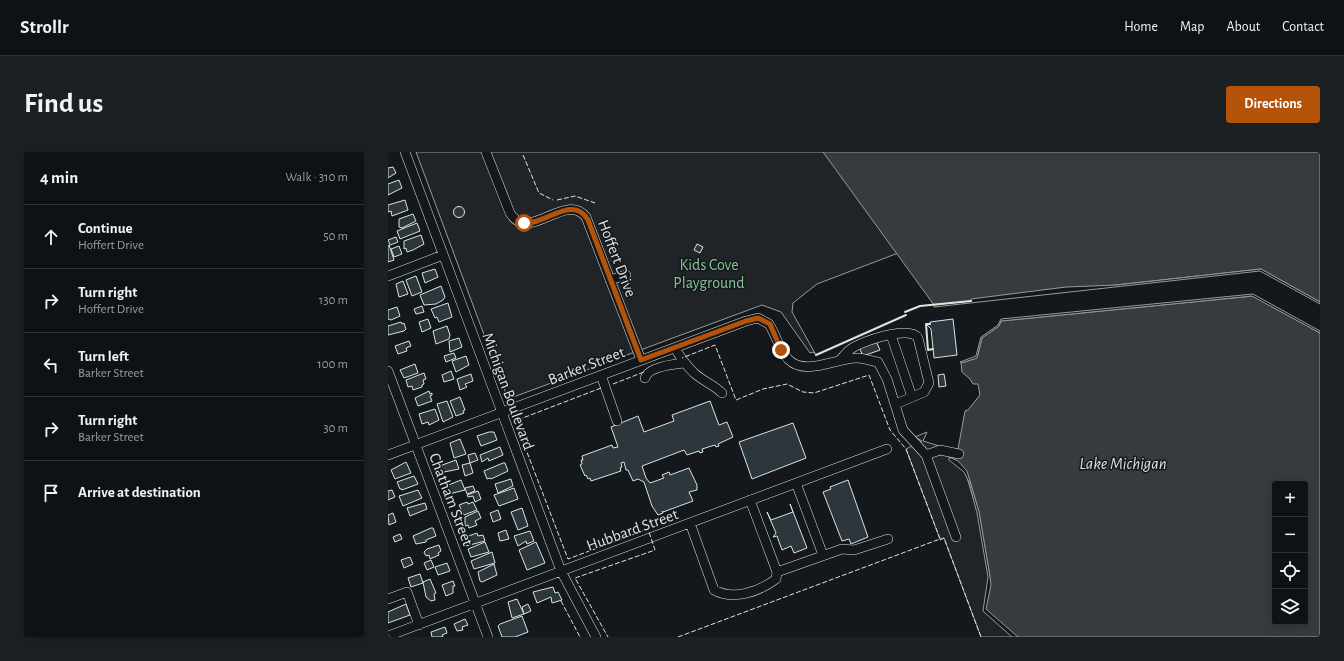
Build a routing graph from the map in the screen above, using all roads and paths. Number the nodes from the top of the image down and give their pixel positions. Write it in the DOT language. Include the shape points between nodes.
graph roads {
  1 [pos="405,152"];
  2 [pos="486,152"];
  3 [pos="443,255"];
  4 [pos="626,275"];
  5 [pos="388,276"];
  6 [pos="610,280"];
  7 [pos="891,335"];
  8 [pos="675,348"];
  9 [pos="641,360"];
  10 [pos="840,360"];
  11 [pos="684,363"];
  12 [pos="388,371"];
  13 [pos="601,375"];
  14 [pos="645,378"];
  15 [pos="722,393"];
  16 [pos="912,397"];
  17 [pos="896,404"];
  18 [pos="501,413"];
  19 [pos="617,421"];
  20 [pos="415,445"];
  21 [pos="887,449"];
  22 [pos="926,454"];
  23 [pos="959,454"];
  24 [pos="388,455"];
  25 [pos="796,483"];
  26 [pos="750,500"];
  27 [pos="690,523"];
  28 [pos="956,538"];
  29 [pos="888,539"];
  30 [pos="823,555"];
  31 [pos="561,571"];
  32 [pos="777,572"];
  33 [pos="388,599"];
  34 [pos="475,604"];
  35 [pos="419,625"];
  36 [pos="388,636"];
  37 [pos="488,637"];
  38 [pos="596,637"];
  1 -- 3 [label="street, Michigan Boulevard"];
  2 -- 6 [label="street, Hoffert Drive" via="510,213 519,222 534,222 570,209 583,213 588,220"];
  3 -- 5 [label="street"];
  3 -- 18 [label="street, Michigan Boulevard"];
  4 -- 6 [label="street"];
  6 -- 9 [label="street, Hoffert Drive"];
  7 -- 10 [label="street" via="850,349"];
  7 -- 16 [label="street"];
  7 -- 16 [label="street" via="907,332 914,333 918,338 928,383 924,392"];
  8 -- 9 [label="street, Barker Street"];
  8 -- 10 [label="street, Barker Street" via="758,318 770,324 781,350 796,365 814,367"];
  8 -- 11 [label="street"];
  9 -- 13 [label="street, Barker Street"];
  10 -- 17 [label="street" via="858,358 878,362"];
  11 -- 14 [label="street" via="671,364 649,372"];
  11 -- 15 [label="street"];
  12 -- 20 [label="street, Chatham Street"];
  13 -- 18 [label="street, Barker Street"];
  13 -- 19 [label="street"];
  16 -- 17 [label="street"];
  17 -- 22 [label="street" via="903,430"];
  18 -- 20 [label="street, Barker Street"];
  18 -- 31 [label="street, Michigan Boulevard"];
  20 -- 24 [label="street, Barker Street"];
  20 -- 34 [label="street, Chatham Street"];
  21 -- 25 [label="street, Hubbard Street"];
  22 -- 23 [label="street" via="940,450"];
  22 -- 28 [label="street"];
  25 -- 26 [label="street, Hubbard Street"];
  25 -- 30 [label="street"];
  26 -- 27 [label="street, Hubbard Street"];
  26 -- 32 [label="street"];
  27 -- 31 [label="street, Hubbard Street"];
  27 -- 32 [label="street" via="714,590 721,594 746,593 767,586 776,579"];
  29 -- 30 [label="street" via="854,550 842,549"];
  30 -- 32 [label="street"];
  31 -- 34 [label="street, Hubbard Street"];
  31 -- 38 [label="street, Michigan Boulevard"];
  33 -- 35 [label="street" via="407,592"];
  34 -- 35 [label="street, Hubbard Street"];
  34 -- 37 [label="street, Chatham Street"];
  35 -- 36 [label="street, Hubbard Street"];
}
